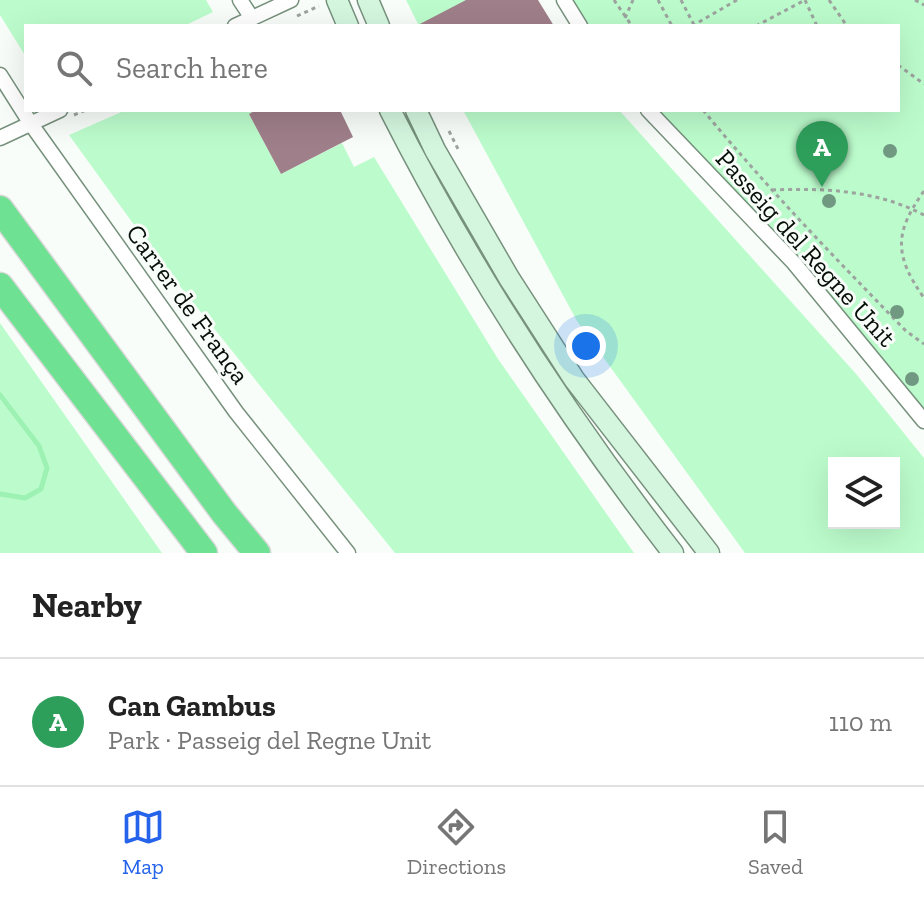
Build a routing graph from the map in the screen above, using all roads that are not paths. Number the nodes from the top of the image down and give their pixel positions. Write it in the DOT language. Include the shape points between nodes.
graph roads {
  1 [pos="240,0"];
  2 [pos="291,0"];
  3 [pos="368,0"];
  4 [pos="564,0"];
  5 [pos="329,3"];
  6 [pos="252,18"];
  7 [pos="239,24"];
  8 [pos="346,24"];
  9 [pos="378,24"];
  10 [pos="579,24"];
  11 [pos="0,75"];
  12 [pos="56,112"];
  13 [pos="391,112"];
  14 [pos="417,112"];
  15 [pos="650,112"];
  16 [pos="31,124"];
  17 [pos="6,135"];
  18 [pos="0,209"];
  19 [pos="0,286"];
  20 [pos="924,421"];
  21 [pos="204,553"];
  22 [pos="257,553"];
  23 [pos="348,553"];
  24 [pos="673,553"];
  25 [pos="709,553"];
  1 -- 6 [label="street"];
  2 -- 6 [label="street"];
  3 -- 9 [label="street"];
  4 -- 10 [label="street"];
  5 -- 8 [label="street"];
  6 -- 7 [label="street"];
  11 -- 16 [label="street, Carrer de França"];
  12 -- 16 [label="street"];
  13 -- 24 [label="street" via="490,289"];
  14 -- 25 [label="street" via="569,372"];
  15 -- 20 [label="street, Passeig del Regne Unit" via="794,263"];
  16 -- 17 [label="street"];
  16 -- 23 [label="street, Carrer de França" via="236,412"];
  18 -- 22 [label="highway"];
  19 -- 21 [label="highway"];
}
